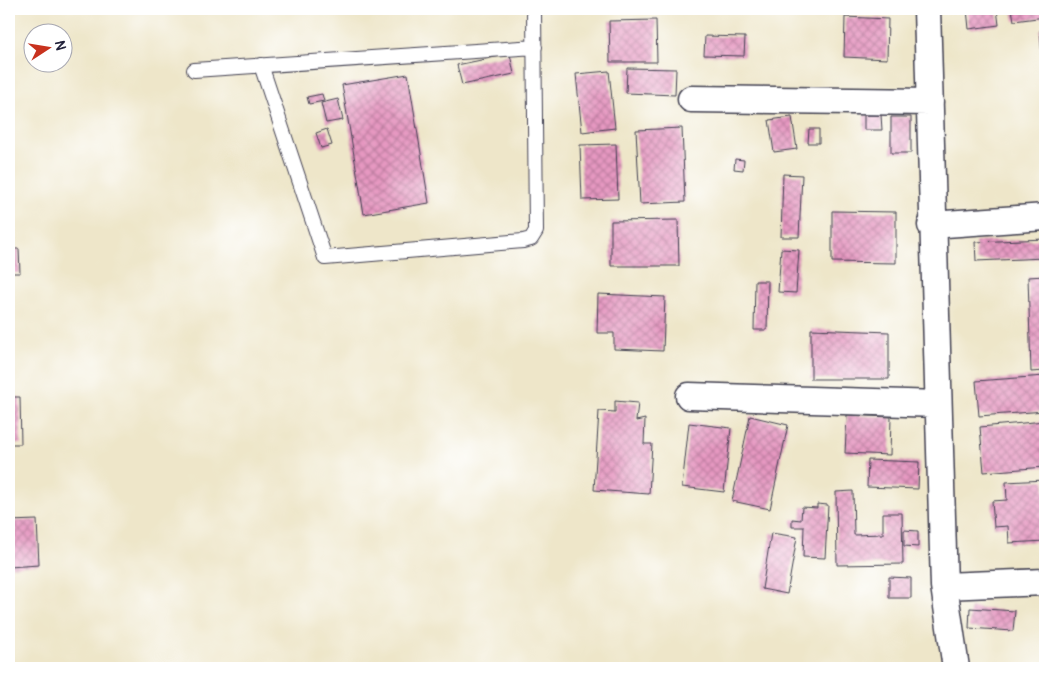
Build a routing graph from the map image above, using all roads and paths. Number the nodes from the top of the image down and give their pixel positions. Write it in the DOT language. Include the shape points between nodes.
graph roads {
  1 [pos="534,9"];
  2 [pos="926,9"];
  3 [pos="536,47"];
  4 [pos="262,65"];
  5 [pos="194,70"];
  6 [pos="691,99"];
  7 [pos="930,102"];
  8 [pos="1045,217"];
  9 [pos="932,225"];
  10 [pos="689,396"];
  11 [pos="938,404"];
  12 [pos="1045,582"];
  13 [pos="944,586"];
  14 [pos="956,668"];
  1 -- 3 [label="lane"];
  2 -- 7 [label="street"];
  3 -- 4 [label="lane"];
  3 -- 4 [label="lane" via="536,230 531,239 325,258"];
  4 -- 5 [label="lane"];
  6 -- 7 [label="street"];
  7 -- 9 [label="street"];
  8 -- 9 [label="street"];
  9 -- 11 [label="street"];
  10 -- 11 [label="street"];
  11 -- 13 [label="street"];
  12 -- 13 [label="street"];
  13 -- 14 [label="street"];
}
